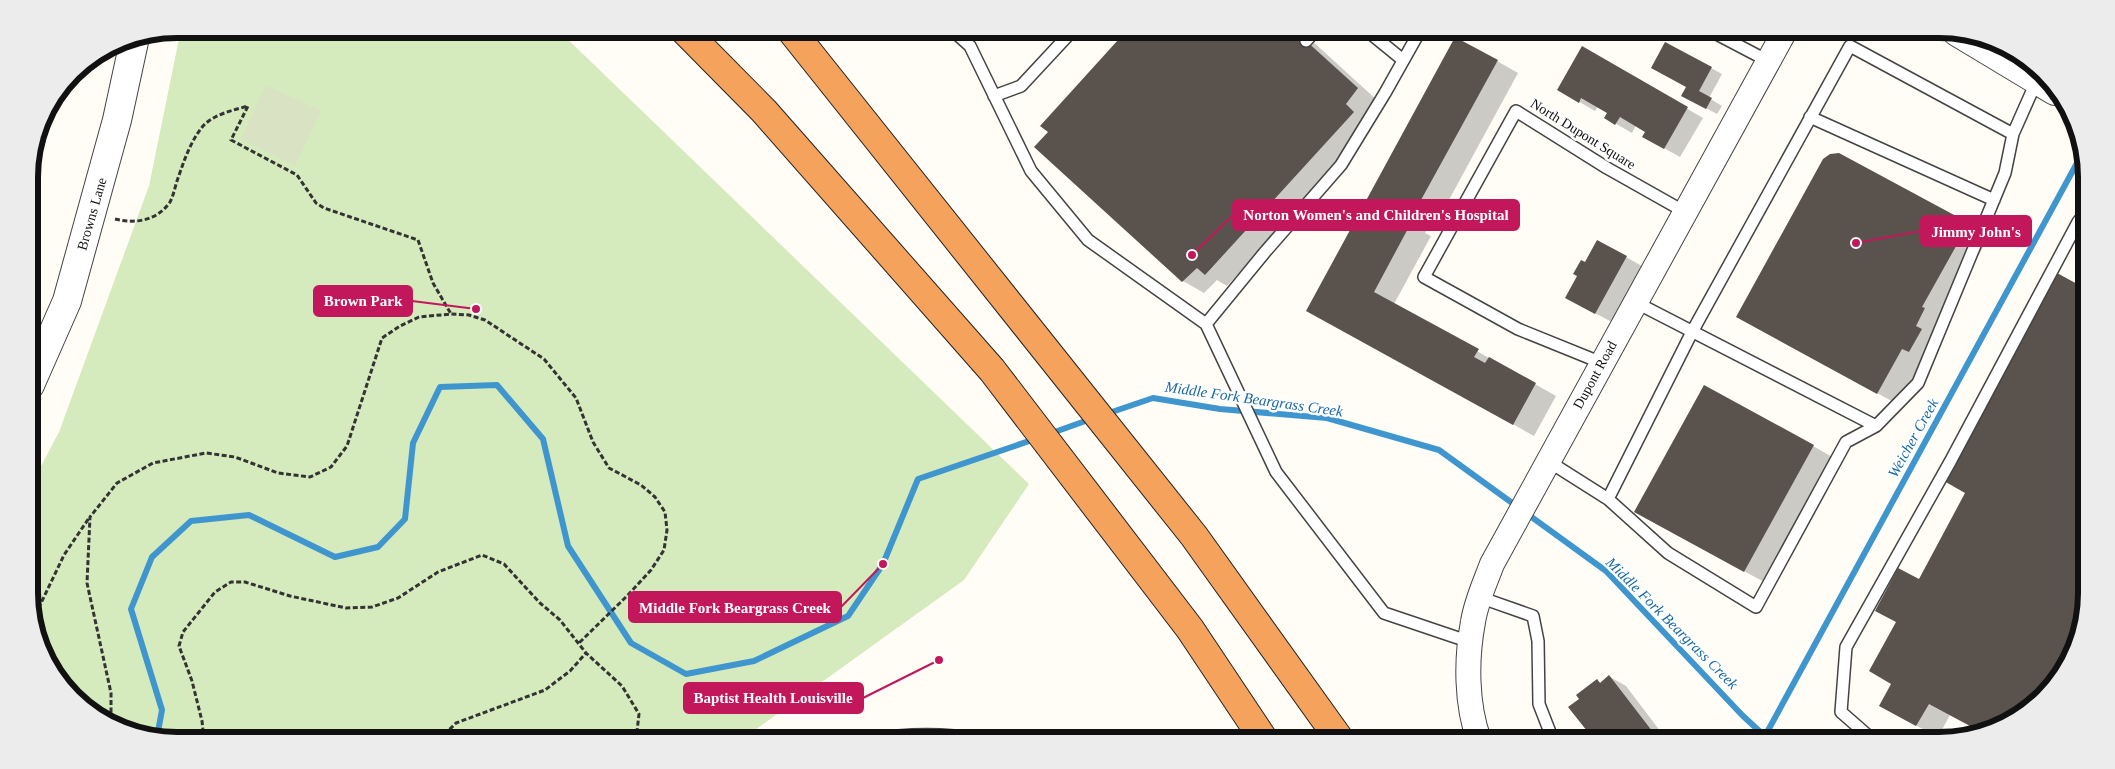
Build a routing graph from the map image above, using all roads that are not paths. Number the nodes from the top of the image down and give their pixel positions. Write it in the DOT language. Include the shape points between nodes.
graph roads {
  1 [pos="692,38"];
  2 [pos="786,38"];
  3 [pos="797,38"];
  4 [pos="962,38"];
  5 [pos="1066,38"];
  6 [pos="1309,38"];
  7 [pos="1376,38"];
  8 [pos="1415,38"];
  9 [pos="1724,38"];
  10 [pos="1781,38"];
  11 [pos="1306,41"];
  12 [pos="1975,43"];
  13 [pos="133,44"];
  14 [pos="1403,60"];
  15 [pos="1768,61"];
  16 [pos="2039,81"];
  17 [pos="832,82"];
  18 [pos="2045,87"];
  19 [pos="994,96"];
  20 [pos="1810,118"];
  21 [pos="2013,134"];
  22 [pos="1994,200"];
  23 [pos="1685,212"];
  24 [pos="2078,222"];
  25 [pos="1635,302"];
  26 [pos="1206,324"];
  27 [pos="1692,332"];
  28 [pos="1602,363"];
  29 [pos="38,367"];
  30 [pos="1876,426"];
  31 [pos="1548,461"];
  32 [pos="1608,499"];
  33 [pos="1479,597"];
  34 [pos="1470,642"];
  35 [pos="1258,731"];
  36 [pos="1334,731"];
  37 [pos="1477,731"];
  38 [pos="1550,731"];
  39 [pos="1863,731"];
  1 -- 35 [label="highway" via="764,111 1004,385 1190,629"];
  2 -- 17 [label="highway"];
  3 -- 17 [label="highway"];
  4 -- 19 [label="lane" via="970,46"];
  5 -- 19 [label="lane" via="1021,86"];
  6 -- 11 [label="lane"];
  7 -- 14 [label="lane"];
  8 -- 14 [label="lane"];
  9 -- 15 [label="lane"];
  10 -- 15 [label="street, Dupont Road"];
  12 -- 16 [label="street"];
  13 -- 29 [label="street, Browns Lane" via="117,120 67,301"];
  14 -- 26 [label="lane" via="1341,165"];
  15 -- 23 [label="street, Dupont Road"];
  17 -- 36 [label="highway" via="1194,536"];
  18 -- 21 [label="lane"];
  19 -- 26 [label="lane" via="1031,171 1088,240"];
  20 -- 21 [label="lane" via="1850,46"];
  20 -- 22 [label="lane"];
  20 -- 27 [label="lane"];
  21 -- 22 [label="lane" via="2005,173"];
  22 -- 30 [label="lane" via="1918,383"];
  23 -- 25 [label="street, Dupont Road"];
  23 -- 28 [label="lane, North Dupont Square" via="1607,168 1516,110 1424,277 1518,329"];
  24 -- 39 [label="lane" via="1950,462 1846,647 1842,712"];
  25 -- 27 [label="lane"];
  25 -- 28 [label="street, Dupont Road"];
  26 -- 34 [label="lane" via="1276,472 1384,613"];
  27 -- 30 [label="lane"];
  27 -- 32 [label="lane"];
  28 -- 31 [label="street, Dupont Road"];
  30 -- 32 [label="lane" via="1846,442 1756,608 1668,553"];
  31 -- 32 [label="lane"];
  31 -- 33 [label="street, Dupont Road" via="1492,564"];
  33 -- 34 [label="street, Dupont Road"];
  33 -- 38 [label="lane" via="1533,616 1538,641 1539,704"];
  34 -- 37 [label="street, Dupont Road" via="1470,699"];
}
